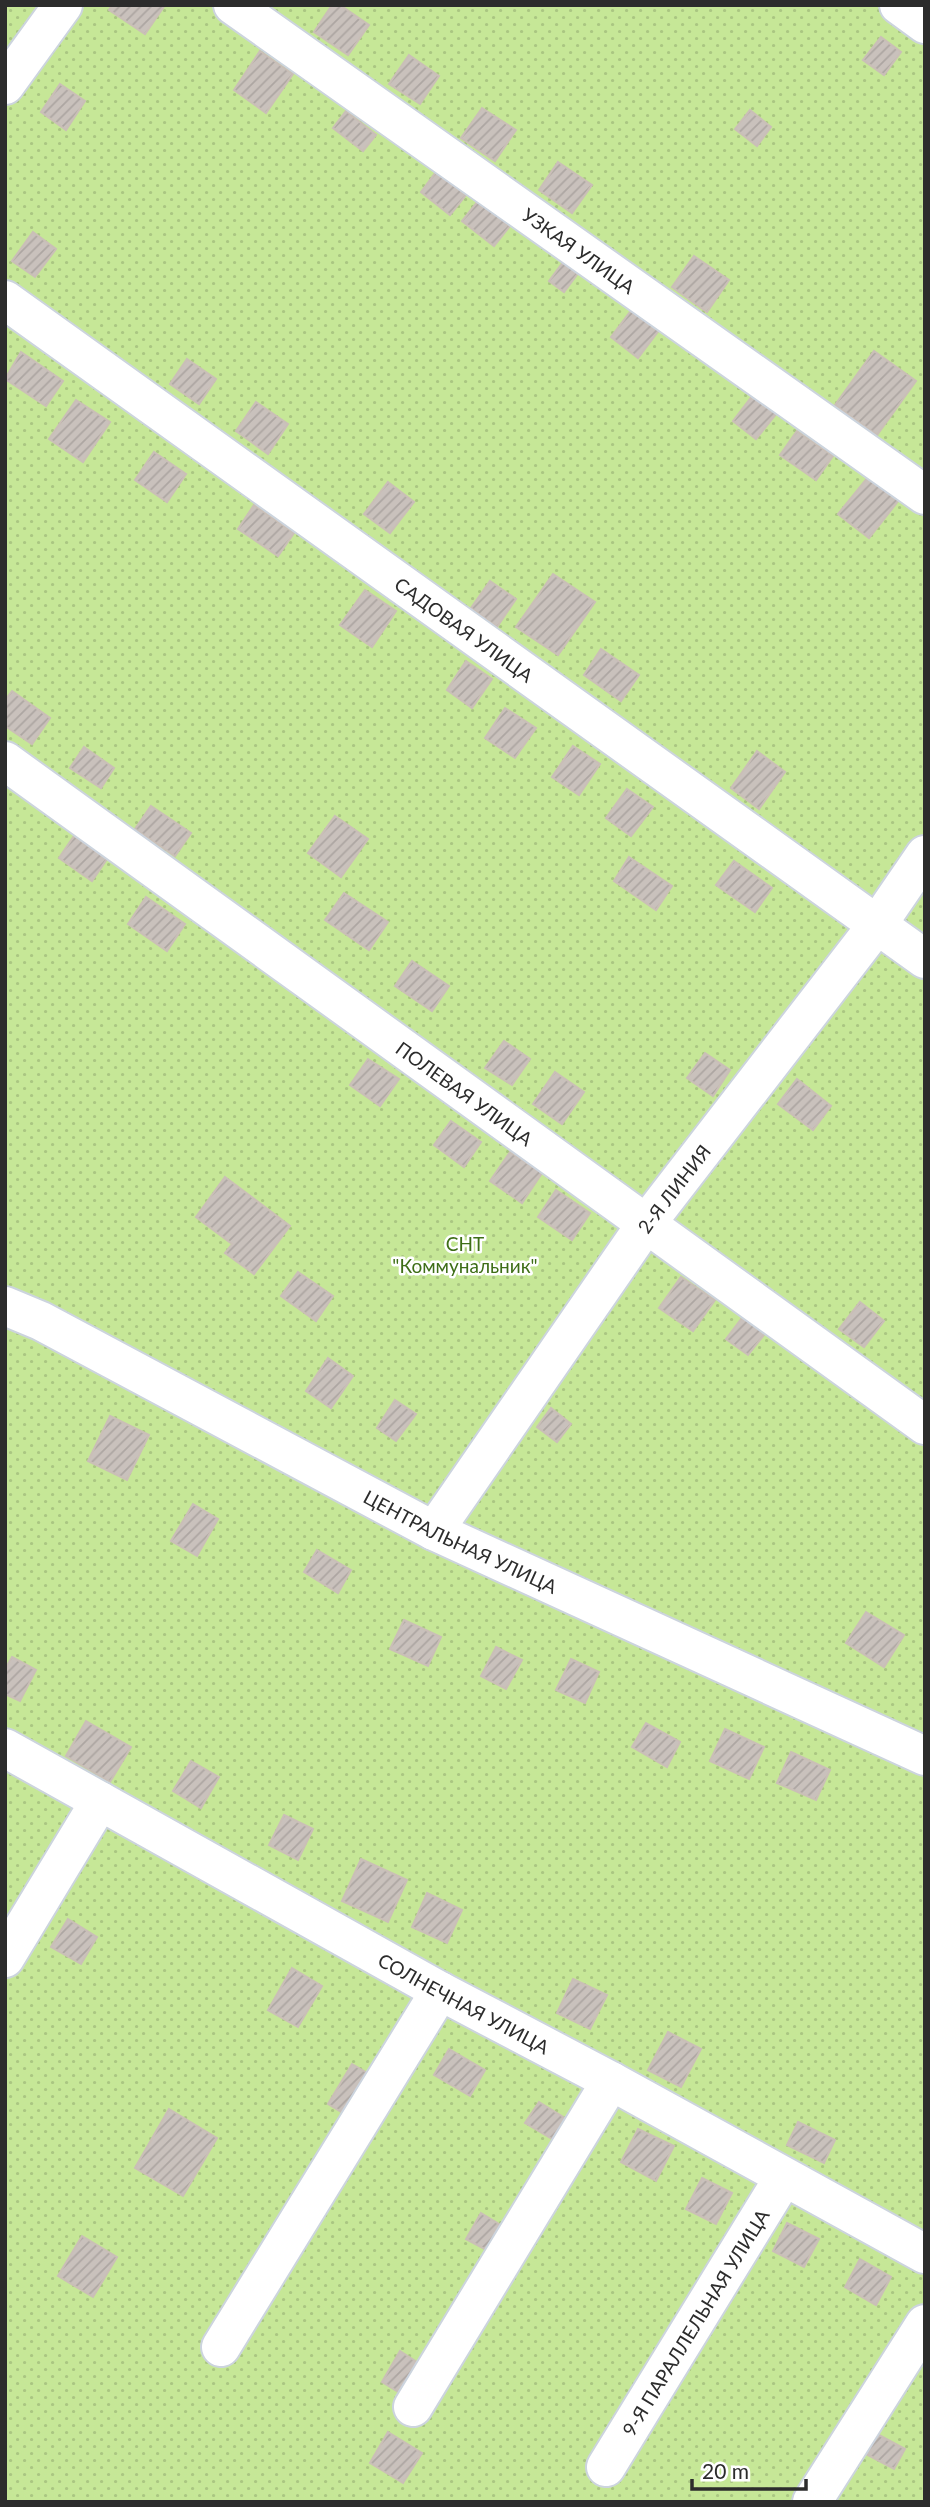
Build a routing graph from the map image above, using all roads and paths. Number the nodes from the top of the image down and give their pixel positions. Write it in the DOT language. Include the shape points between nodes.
graph roads {
  1 [pos="63,5"];
  2 [pos="233,5"];
  3 [pos="898,5"];
  4 [pos="925,24"];
  5 [pos="5,85"];
  6 [pos="5,300"];
  7 [pos="925,495"];
  8 [pos="5,761"];
  9 [pos="925,855"];
  10 [pos="877,925"];
  11 [pos="925,959"];
  12 [pos="646,1224"];
  13 [pos="5,1276"];
  14 [pos="5,1306"];
  15 [pos="41,1321"];
  16 [pos="925,1425"];
  17 [pos="434,1531"];
  18 [pos="5,1748"];
  19 [pos="925,1756"];
  20 [pos="100,1801"];
  21 [pos="5,1958"];
  22 [pos="440,1991"];
  23 [pos="611,2081"];
  24 [pos="784,2177"];
  25 [pos="925,2254"];
  26 [pos="925,2324"];
  27 [pos="221,2347"];
  28 [pos="413,2407"];
  29 [pos="606,2467"];
  30 [pos="812,2502"];
  1 -- 5 [label="street"];
  2 -- 7 [label="street, УЗКАЯ УЛИЦА"];
  3 -- 4 [label="street"];
  6 -- 10 [label="street, САДОВАЯ УЛИЦА"];
  8 -- 12 [label="street, ПОЛЕВАЯ УЛИЦА"];
  9 -- 10 [label="street, 2-Я ЛИНИЯ"];
  10 -- 11 [label="street, САДОВАЯ УЛИЦА"];
  10 -- 12 [label="street, 2-Я ЛИНИЯ"];
  12 -- 16 [label="street, ПОЛЕВАЯ УЛИЦА"];
  12 -- 17 [label="street, 2-Я ЛИНИЯ"];
  13 -- 15 [label="street"];
  14 -- 15 [label="street, ЦЕНТРАЛЬНАЯ УЛИЦА"];
  15 -- 17 [label="street, ЦЕНТРАЛЬНАЯ УЛИЦА"];
  17 -- 19 [label="street, ЦЕНТРАЛЬНАЯ УЛИЦА"];
  18 -- 20 [label="street, СОЛНЕЧНАЯ УЛИЦА"];
  20 -- 21 [label="street"];
  20 -- 22 [label="street, СОЛНЕЧНАЯ УЛИЦА"];
  22 -- 23 [label="street, СОЛНЕЧНАЯ УЛИЦА"];
  22 -- 27 [label="street"];
  23 -- 24 [label="street, СОЛНЕЧНАЯ УЛИЦА"];
  23 -- 28 [label="street"];
  24 -- 25 [label="street, СОЛНЕЧНАЯ УЛИЦА"];
  24 -- 29 [label="street, 9-Я ПАРАЛЛЕЛЬНАЯ УЛИЦА"];
  26 -- 30 [label="street"];
}
